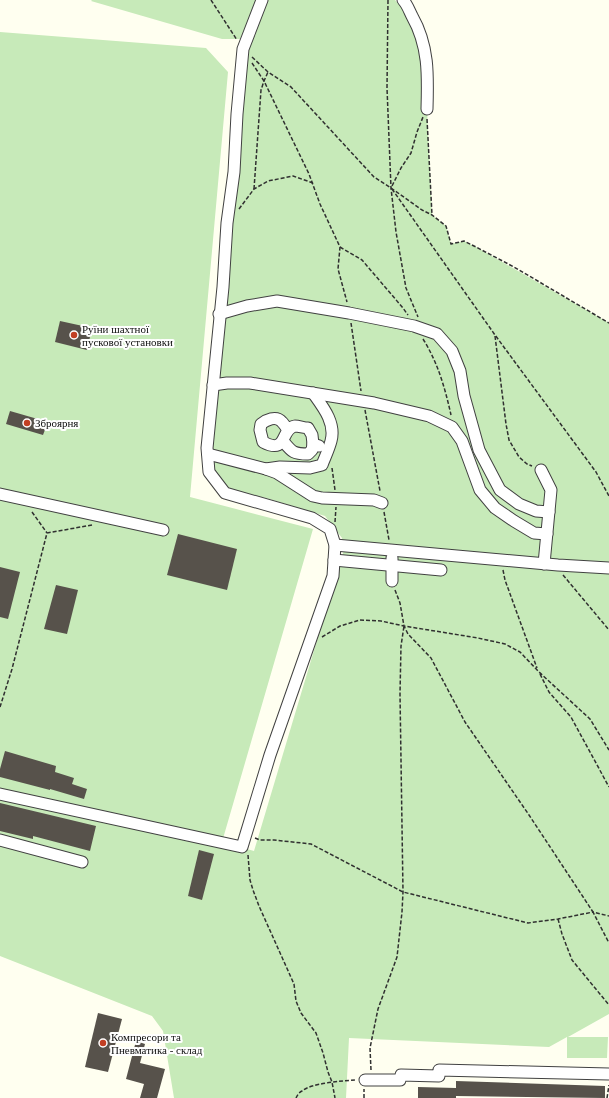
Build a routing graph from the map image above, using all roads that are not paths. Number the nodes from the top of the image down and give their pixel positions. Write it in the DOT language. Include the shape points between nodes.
graph roads {
  1 [pos="262,0"];
  2 [pos="402,0"];
  3 [pos="427,109"];
  4 [pos="219,314"];
  5 [pos="213,385"];
  6 [pos="313,393"];
  7 [pos="288,430"];
  8 [pos="283,441"];
  9 [pos="314,444"];
  10 [pos="328,448"];
  11 [pos="208,454"];
  12 [pos="266,469"];
  13 [pos="541,470"];
  14 [pos="0,494"];
  15 [pos="382,503"];
  16 [pos="549,512"];
  17 [pos="163,530"];
  18 [pos="547,534"];
  19 [pos="335,545"];
  20 [pos="391,550"];
  21 [pos="334,560"];
  22 [pos="544,564"];
  23 [pos="392,565"];
  24 [pos="609,568"];
  25 [pos="441,570"];
  26 [pos="392,581"];
  27 [pos="0,794"];
  28 [pos="0,840"];
  29 [pos="82,862"];
  30 [pos="609,1074"];
  31 [pos="368,1080"];
  1 -- 4 [label="lane" via="241,47 234,172"];
  2 -- 3 [label="lane" via="422,36 426,53"];
  4 -- 5 [label="lane"];
  4 -- 16 [label="lane" via="277,301 422,328 437,334 452,350 479,450 500,490 519,504 536,511"];
  5 -- 6 [label="lane" via="250,383"];
  5 -- 11 [label="lane"];
  6 -- 10 [label="lane" via="328,416 332,429"];
  6 -- 18 [label="lane" via="429,416 452,427 462,441 480,490 495,508 534,533"];
  7 -- 8 [label="lane"];
  7 -- 8 [label="lane" via="277,418 261,424 263,442 274,446"];
  7 -- 9 [label="lane" via="295,426 308,428"];
  8 -- 9 [label="lane" via="290,450 301,454 308,454"];
  9 -- 10 [label="lane"];
  10 -- 12 [label="lane" via="322,465 310,468"];
  11 -- 12 [label="lane"];
  11 -- 19 [label="lane" via="209,472 225,493 312,518 330,529"];
  12 -- 15 [label="lane" via="313,496 374,500"];
  13 -- 16 [label="lane" via="551,490"];
  14 -- 17 [label="lane"];
  16 -- 18 [label="lane"];
  18 -- 22 [label="lane"];
  19 -- 20 [label="lane"];
  19 -- 21 [label="lane"];
  20 -- 22 [label="lane"];
  20 -- 23 [label="lane"];
  21 -- 23 [label="lane"];
  21 -- 27 [label="lane" via="333,576 270,755 242,847"];
  22 -- 24 [label="lane"];
  23 -- 25 [label="lane"];
  23 -- 26 [label="lane"];
  28 -- 29 [label="lane"];
  30 -- 31 [label="lane" via="439,1070 439,1076 401,1075 400,1080"];
}
